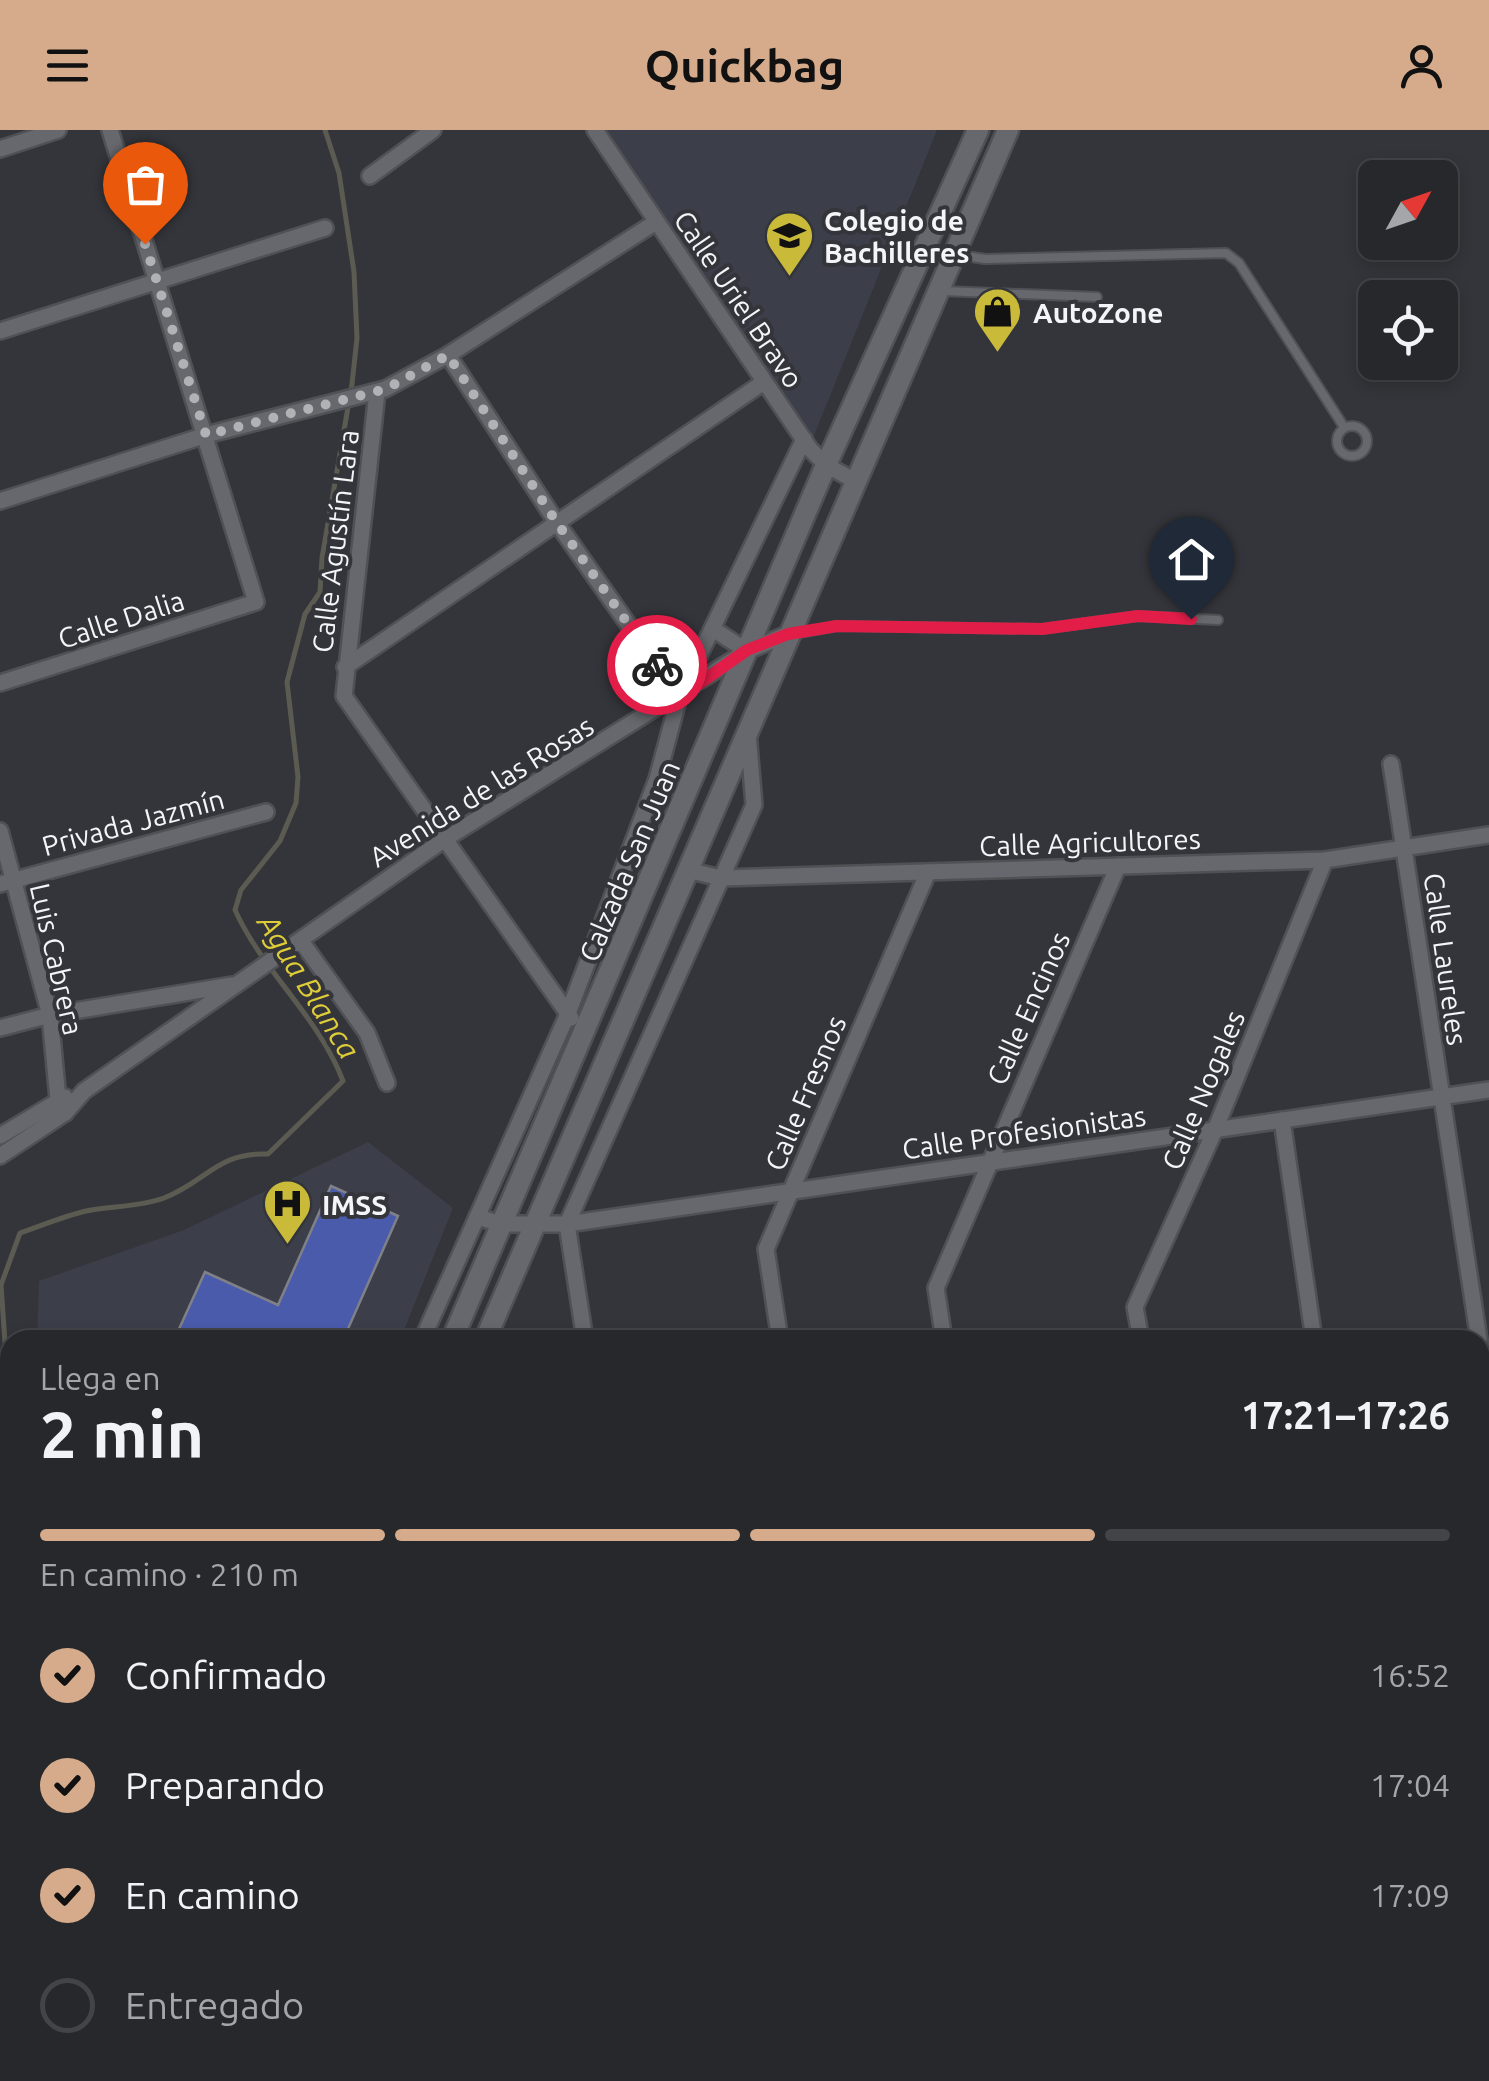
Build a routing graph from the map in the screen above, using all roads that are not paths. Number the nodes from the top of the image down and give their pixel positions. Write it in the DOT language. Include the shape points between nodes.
graph roads {
  1 [pos="58,130"];
  2 [pos="110,130"];
  3 [pos="433,130"];
  4 [pos="595,130"];
  5 [pos="978,130"];
  6 [pos="1008,130"];
  7 [pos="0,148"];
  8 [pos="370,176"];
  9 [pos="656,222"];
  10 [pos="325,228"];
  11 [pos="954,255"];
  12 [pos="157,282"];
  13 [pos="939,290"];
  14 [pos="1097,297"];
  15 [pos="0,331"];
  16 [pos="448,355"];
  17 [pos="764,382"];
  18 [pos="371,393"];
  19 [pos="1344,427"];
  20 [pos="206,435"];
  21 [pos="804,439"];
  22 [pos="826,465"];
  23 [pos="857,482"];
  24 [pos="0,502"];
  25 [pos="555,520"];
  26 [pos="1218,620"];
  27 [pos="713,629"];
  28 [pos="788,634"];
  29 [pos="747,650"];
  30 [pos="345,667"];
  31 [pos="0,683"];
  32 [pos="680,697"];
  33 [pos="748,733"];
  34 [pos="1391,764"];
  35 [pos="266,812"];
  36 [pos="0,831"];
  37 [pos="1489,835"];
  38 [pos="442,841"];
  39 [pos="1404,848"];
  40 [pos="1325,860"];
  41 [pos="1118,866"];
  42 [pos="691,871"];
  43 [pos="928,872"];
  44 [pos="720,878"];
  45 [pos="7,882"];
  46 [pos="296,944"];
  47 [pos="237,984"];
  48 [pos="50,1015"];
  49 [pos="577,1021"];
  50 [pos="0,1028"];
  51 [pos="386,1084"];
  52 [pos="1489,1090"];
  53 [pos="1441,1097"];
  54 [pos="62,1106"];
  55 [pos="1282,1120"];
  56 [pos="1215,1130"];
  57 [pos="0,1136"];
  58 [pos="0,1156"];
  59 [pos="986,1163"];
  60 [pos="790,1192"];
  61 [pos="477,1217"];
  62 [pos="540,1223"];
  63 [pos="502,1224"];
  64 [pos="567,1224"];
  65 [pos="426,1330"];
  66 [pos="456,1330"];
  67 [pos="490,1330"];
  68 [pos="583,1330"];
  69 [pos="778,1330"];
  70 [pos="942,1330"];
  71 [pos="1139,1330"];
  72 [pos="1313,1330"];
  73 [pos="1478,1330"];
  1 -- 7 [label="street"];
  2 -- 12 [label="street"];
  3 -- 8 [label="street"];
  4 -- 9 [label="street, Calle Uriel Bravo"];
  5 -- 22 [label="main road, Calzada San Juan"];
  6 -- 11 [label="main road"];
  9 -- 16 [label="street"];
  9 -- 17 [label="street, Calle Uriel Bravo"];
  10 -- 12 [label="street"];
  11 -- 13 [label="main road"];
  11 -- 19 [label="lane" via="1226,253 1239,263"];
  12 -- 15 [label="street"];
  12 -- 20 [label="street"];
  13 -- 14 [label="lane"];
  13 -- 23 [label="main road"];
  16 -- 18 [label="street"];
  16 -- 25 [label="street"];
  17 -- 21 [label="street, Calle Uriel Bravo"];
  17 -- 25 [label="street"];
  18 -- 20 [label="street"];
  18 -- 30 [label="street, Calle Agustín Lara"];
  19 -- 19 [label="lane" via="1366,436 1358,456 1342,452 1337,440"];
  20 -- 24 [label="street"];
  20 -- 31 [label="street, Calle Dalia" via="256,602"];
  21 -- 22 [label="street, Calle Uriel Bravo"];
  21 -- 27 [label="street"];
  22 -- 23 [label="street, Calle Uriel Bravo"];
  22 -- 29 [label="main road, Calzada San Juan"];
  23 -- 28 [label="main road"];
  25 -- 30 [label="street"];
  25 -- 32 [label="street"];
  26 -- 28 [label="lane" via="1138,616 1042,629 837,626"];
  27 -- 29 [label="street"];
  27 -- 32 [label="street"];
  28 -- 29 [label="street, Avenida de las Rosas"];
  28 -- 33 [label="main road"];
  29 -- 32 [label="street, Avenida de las Rosas"];
  29 -- 49 [label="main road, Calzada San Juan"];
  30 -- 38 [label="street, Calle Agustín Lara" via="344,696"];
  32 -- 38 [label="street, Avenida de las Rosas"];
  32 -- 49 [label="street"];
  33 -- 42 [label="main road"];
  33 -- 44 [label="street" via="754,805"];
  34 -- 39 [label="street, Calle Laureles"];
  35 -- 45 [label="street, Privada Jazmín"];
  36 -- 45 [label="street, Luis Cabrera"];
  37 -- 39 [label="street, Calle Agricultores"];
  38 -- 46 [label="street, Avenida de las Rosas"];
  38 -- 49 [label="street"];
  39 -- 40 [label="street, Calle Agricultores"];
  39 -- 53 [label="street, Calle Laureles"];
  40 -- 41 [label="street, Calle Agricultores"];
  40 -- 56 [label="street, Calle Nogales"];
  41 -- 43 [label="street, Calle Agricultores"];
  41 -- 59 [label="street, Calle Encinos"];
  42 -- 44 [label="street, Calle Agricultores"];
  42 -- 62 [label="main road"];
  43 -- 44 [label="street, Calle Agricultores"];
  43 -- 60 [label="street, Calle Fresnos"];
  44 -- 64 [label="street"];
  45 -- 48 [label="street, Luis Cabrera"];
  46 -- 47 [label="street, Avenida de las Rosas"];
  46 -- 51 [label="street" via="367,1033"];
  47 -- 48 [label="street"];
  47 -- 54 [label="street"];
  48 -- 50 [label="street"];
  48 -- 54 [label="street, Luis Cabrera"];
  49 -- 61 [label="street"];
  49 -- 63 [label="main road, Calzada San Juan"];
  52 -- 53 [label="street, Calle Profesionistas"];
  53 -- 55 [label="street, Calle Profesionistas"];
  53 -- 73 [label="street, Calle Laureles"];
  54 -- 57 [label="street"];
  54 -- 58 [label="street"];
  55 -- 56 [label="street, Calle Profesionistas"];
  55 -- 72 [label="street"];
  56 -- 59 [label="street, Calle Profesionistas"];
  56 -- 71 [label="street, Calle Nogales" via="1136,1308"];
  59 -- 60 [label="street, Calle Profesionistas"];
  59 -- 70 [label="street, Calle Encinos" via="936,1288"];
  60 -- 64 [label="street, Calle Profesionistas"];
  60 -- 69 [label="street, Calle Fresnos" via="766,1250"];
  61 -- 63 [label="street, Calle Profesionistas"];
  61 -- 65 [label="street"];
  62 -- 63 [label="street, Calle Profesionistas"];
  62 -- 64 [label="street, Calle Profesionistas"];
  62 -- 67 [label="main road"];
  63 -- 66 [label="main road, Calzada San Juan"];
  64 -- 68 [label="street"];
}
